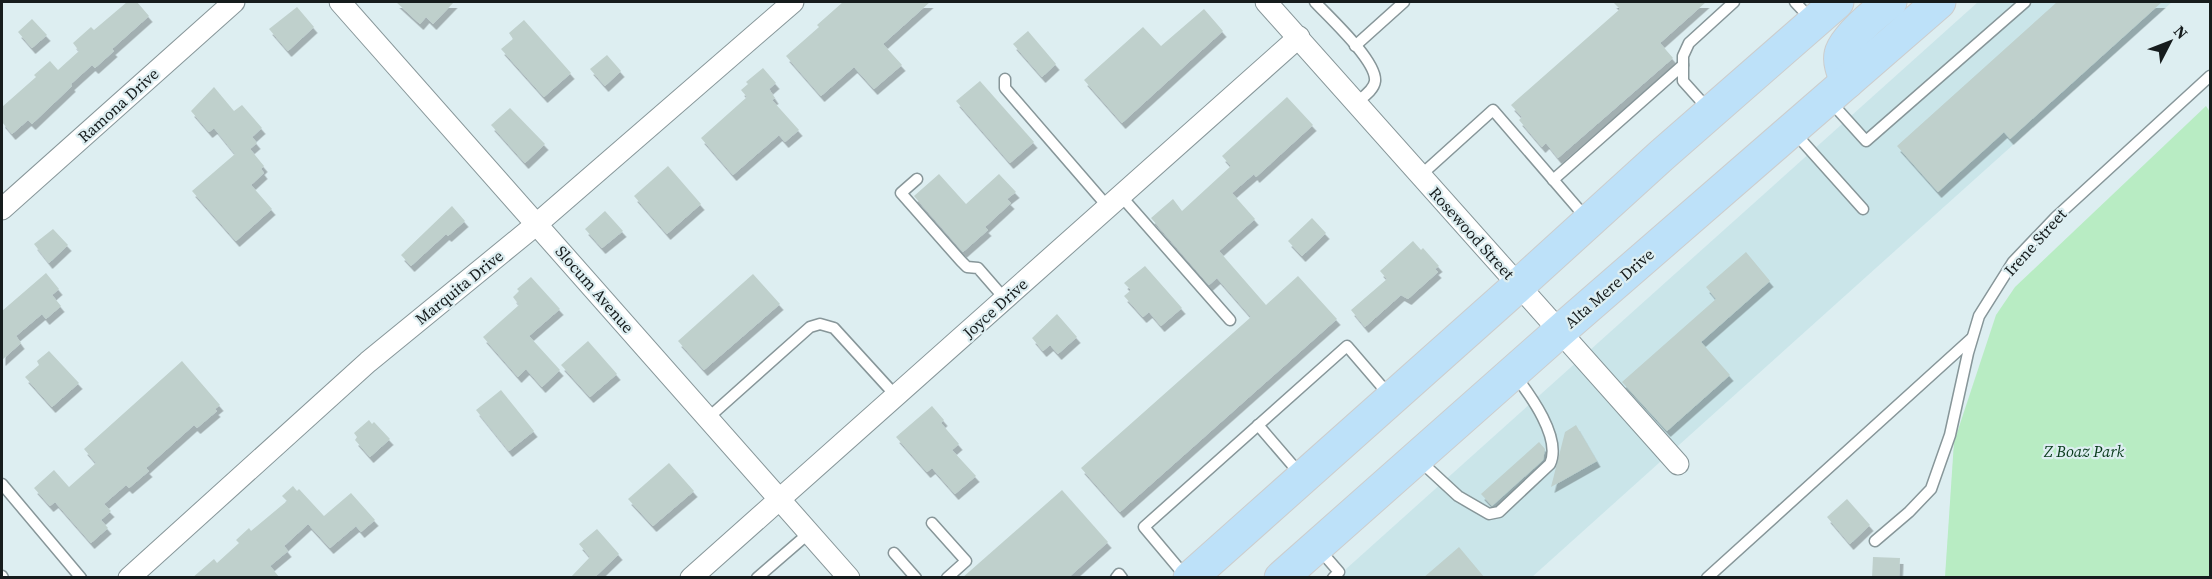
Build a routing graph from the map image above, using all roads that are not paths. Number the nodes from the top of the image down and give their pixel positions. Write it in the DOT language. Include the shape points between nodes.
graph roads {
  1 [pos="234,2"];
  2 [pos="340,2"];
  3 [pos="793,2"];
  4 [pos="1266,2"];
  5 [pos="1315,2"];
  6 [pos="1404,2"];
  7 [pos="1734,2"];
  8 [pos="1890,2"];
  9 [pos="1939,2"];
  10 [pos="2025,2"];
  11 [pos="1815,9"];
  12 [pos="1299,38"];
  13 [pos="1355,45"];
  14 [pos="1683,65"];
  15 [pos="2211,76"];
  16 [pos="1005,79"];
  17 [pos="1837,90"];
  18 [pos="1357,102"];
  19 [pos="1711,112"];
  20 [pos="1792,130"];
  21 [pos="1421,175"];
  22 [pos="917,179"];
  23 [pos="1554,180"];
  24 [pos="1114,202"];
  25 [pos="2,209"];
  26 [pos="1863,209"];
  27 [pos="1589,221"];
  28 [pos="538,223"];
  29 [pos="1519,285"];
  30 [pos="1005,299"];
  31 [pos="1230,320"];
  32 [pos="1560,331"];
  33 [pos="1973,337"];
  34 [pos="1513,372"];
  35 [pos="896,396"];
  36 [pos="1392,398"];
  37 [pos="708,418"];
  38 [pos="1258,425"];
  39 [pos="1417,458"];
  40 [pos="1678,464"];
  41 [pos="1303,477"];
  42 [pos="2,484"];
  43 [pos="779,499"];
  44 [pos="932,523"];
  45 [pos="809,533"];
  46 [pos="1875,541"];
  47 [pos="1316,546"];
  48 [pos="894,553"];
  49 [pos="81,578"];
  50 [pos="129,578"];
  51 [pos="691,578"];
  52 [pos="757,578"];
  53 [pos="849,578"];
  54 [pos="916,578"];
  55 [pos="947,578"];
  56 [pos="1116,578"];
  57 [pos="1122,578"];
  58 [pos="1188,578"];
  59 [pos="1281,578"];
  60 [pos="1333,578"];
  61 [pos="1707,578"];
  1 -- 25 [label="street, Ramona Drive"];
  2 -- 28 [label="street, Slocum Avenue"];
  3 -- 28 [label="street, Marquita Drive"];
  4 -- 12 [label="street, Rosewood Street"];
  5 -- 13 [label="lane"];
  6 -- 13 [label="lane"];
  7 -- 14 [label="lane" via="1689,43"];
  8 -- 17 [label="main road" via="1847,42 1841,53"];
  9 -- 17 [label="main road, Alta Mere Drive"];
  10 -- 17 [label="lane" via="1866,141"];
  11 -- 19 [label="main road"];
  12 -- 18 [label="street, Rosewood Street"];
  12 -- 24 [label="street, Joyce Drive"];
  13 -- 18 [label="lane" via="1373,70 1375,80"];
  14 -- 19 [label="lane" via="1683,81"];
  14 -- 23 [label="lane"];
  15 -- 33 [label="lane, Irene Street" via="2055,217 2013,262 1979,316"];
  16 -- 24 [label="lane" via="1005,88"];
  17 -- 20 [label="main road, Alta Mere Drive"];
  18 -- 21 [label="street, Rosewood Street"];
  19 -- 27 [label="main road"];
  20 -- 26 [label="lane"];
  20 -- 32 [label="main road, Alta Mere Drive"];
  21 -- 23 [label="lane" via="1493,111"];
  21 -- 29 [label="street, Rosewood Street"];
  22 -- 30 [label="lane" via="901,193 966,267 978,268"];
  23 -- 27 [label="lane"];
  24 -- 30 [label="street, Joyce Drive"];
  24 -- 31 [label="lane"];
  27 -- 29 [label="main road"];
  28 -- 37 [label="street, Slocum Avenue"];
  28 -- 50 [label="street, Marquita Drive" via="368,362"];
  29 -- 32 [label="street, Rosewood Street"];
  29 -- 36 [label="main road"];
  30 -- 35 [label="street, Joyce Drive"];
  32 -- 34 [label="main road, Alta Mere Drive"];
  32 -- 40 [label="street, Rosewood Street"];
  33 -- 46 [label="lane, Irene Street" via="1950,435 1931,489"];
  33 -- 61 [label="lane"];
  34 -- 39 [label="main road, Alta Mere Drive"];
  34 -- 39 [label="lane" via="1546,424 1554,456 1498,512 1490,514 1458,496"];
  35 -- 37 [label="lane" via="834,328 820,324 810,327"];
  35 -- 43 [label="street, Joyce Drive"];
  36 -- 38 [label="lane" via="1347,346"];
  36 -- 41 [label="main road"];
  37 -- 43 [label="street, Slocum Avenue"];
  38 -- 41 [label="lane"];
  38 -- 58 [label="lane" via="1144,527"];
  39 -- 47 [label="main road, Alta Mere Drive"];
  41 -- 58 [label="main road"];
  42 -- 49 [label="lane"];
  43 -- 45 [label="street, Slocum Avenue"];
  43 -- 51 [label="street, Joyce Drive"];
  44 -- 55 [label="lane" via="966,561"];
  45 -- 52 [label="lane"];
  45 -- 53 [label="street, Slocum Avenue"];
  47 -- 59 [label="main road, Alta Mere Drive"];
  47 -- 60 [label="lane" via="1339,572"];
  48 -- 54 [label="lane"];
  56 -- 57 [label="lane" via="1119,574"];
}
